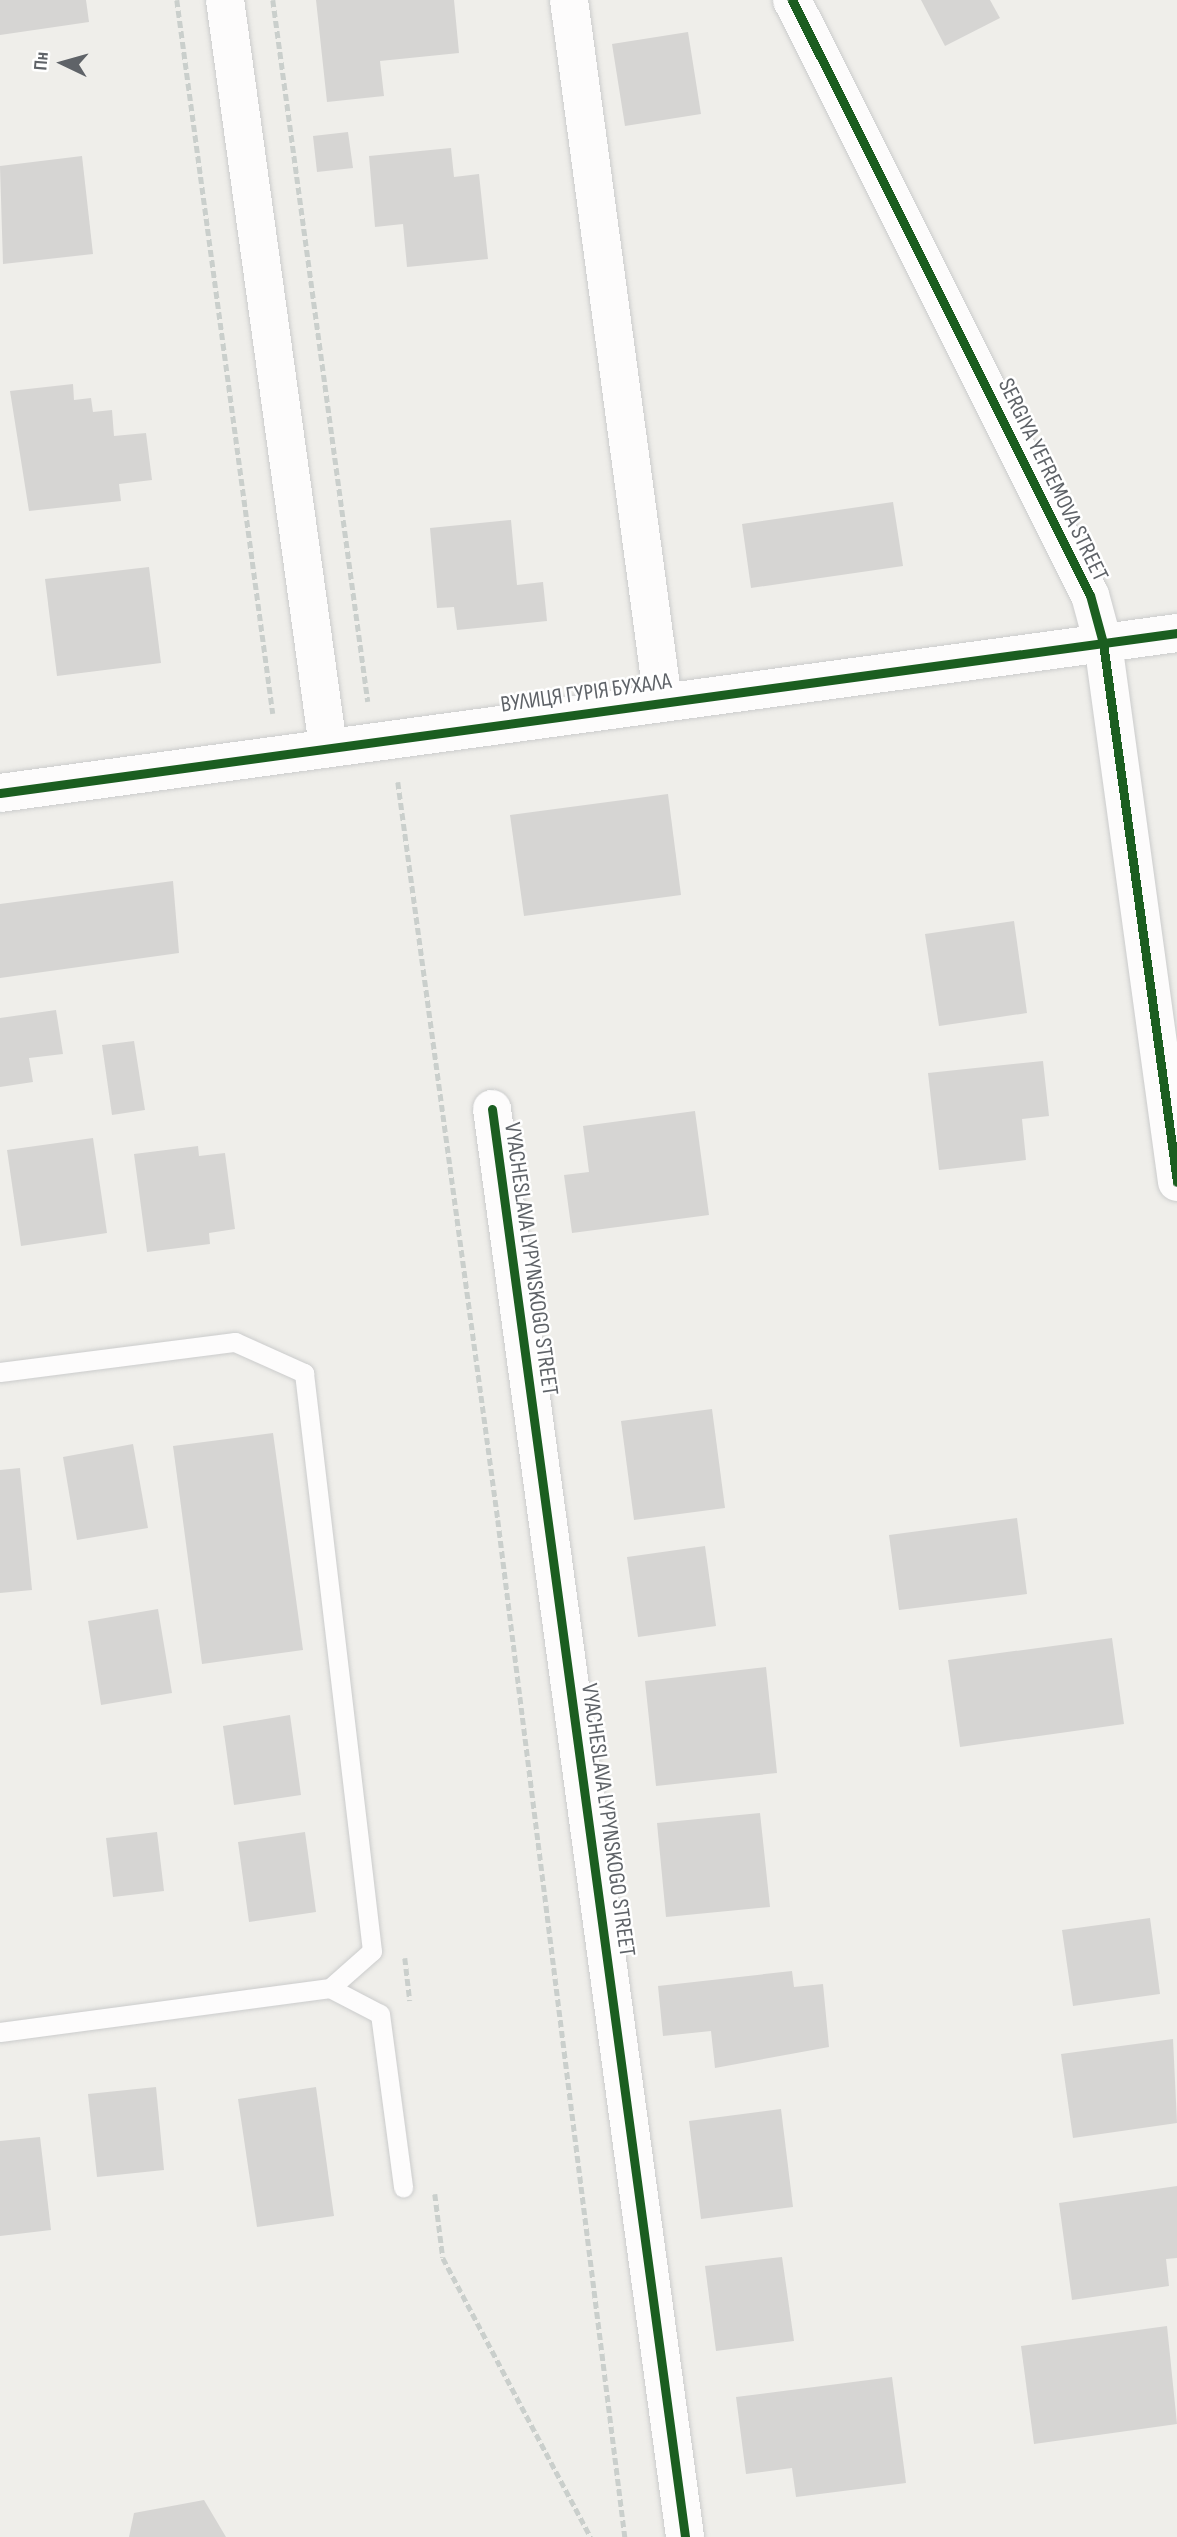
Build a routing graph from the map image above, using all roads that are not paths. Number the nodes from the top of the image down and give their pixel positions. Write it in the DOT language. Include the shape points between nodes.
graph roads {
  1 [pos="225,0"];
  2 [pos="569,0"];
  3 [pos="792,0"];
  4 [pos="1177,634"];
  5 [pos="1103,643"];
  6 [pos="663,702"];
  7 [pos="328,747"];
  8 [pos="0,793"];
  9 [pos="492,1109"];
  10 [pos="1177,1182"];
  11 [pos="0,1372"];
  12 [pos="330,1988"];
  13 [pos="0,2032"];
  14 [pos="403,2187"];
  15 [pos="685,2537"];
  1 -- 7 [label="street"];
  2 -- 6 [label="street"];
  3 -- 5 [label="street, SERGIYA YEFREMOVA STREET" via="1090,595"];
  4 -- 5 [label="street, ВУЛИЦЯ ГУРІЯ БУХАЛА"];
  5 -- 6 [label="street, ВУЛИЦЯ ГУРІЯ БУХАЛА"];
  5 -- 10 [label="street, SERGIYA YEFREMOVA STREET"];
  6 -- 7 [label="street, ВУЛИЦЯ ГУРІЯ БУХАЛА"];
  7 -- 8 [label="street, ВУЛИЦЯ ГУРІЯ БУХАЛА"];
  9 -- 15 [label="street, VYACHESLAVA LYPYNSKOGO STREET"];
  11 -- 12 [label="lane" via="235,1342 304,1373 372,1951"];
  12 -- 13 [label="lane"];
  12 -- 14 [label="lane" via="380,2014"];
}
